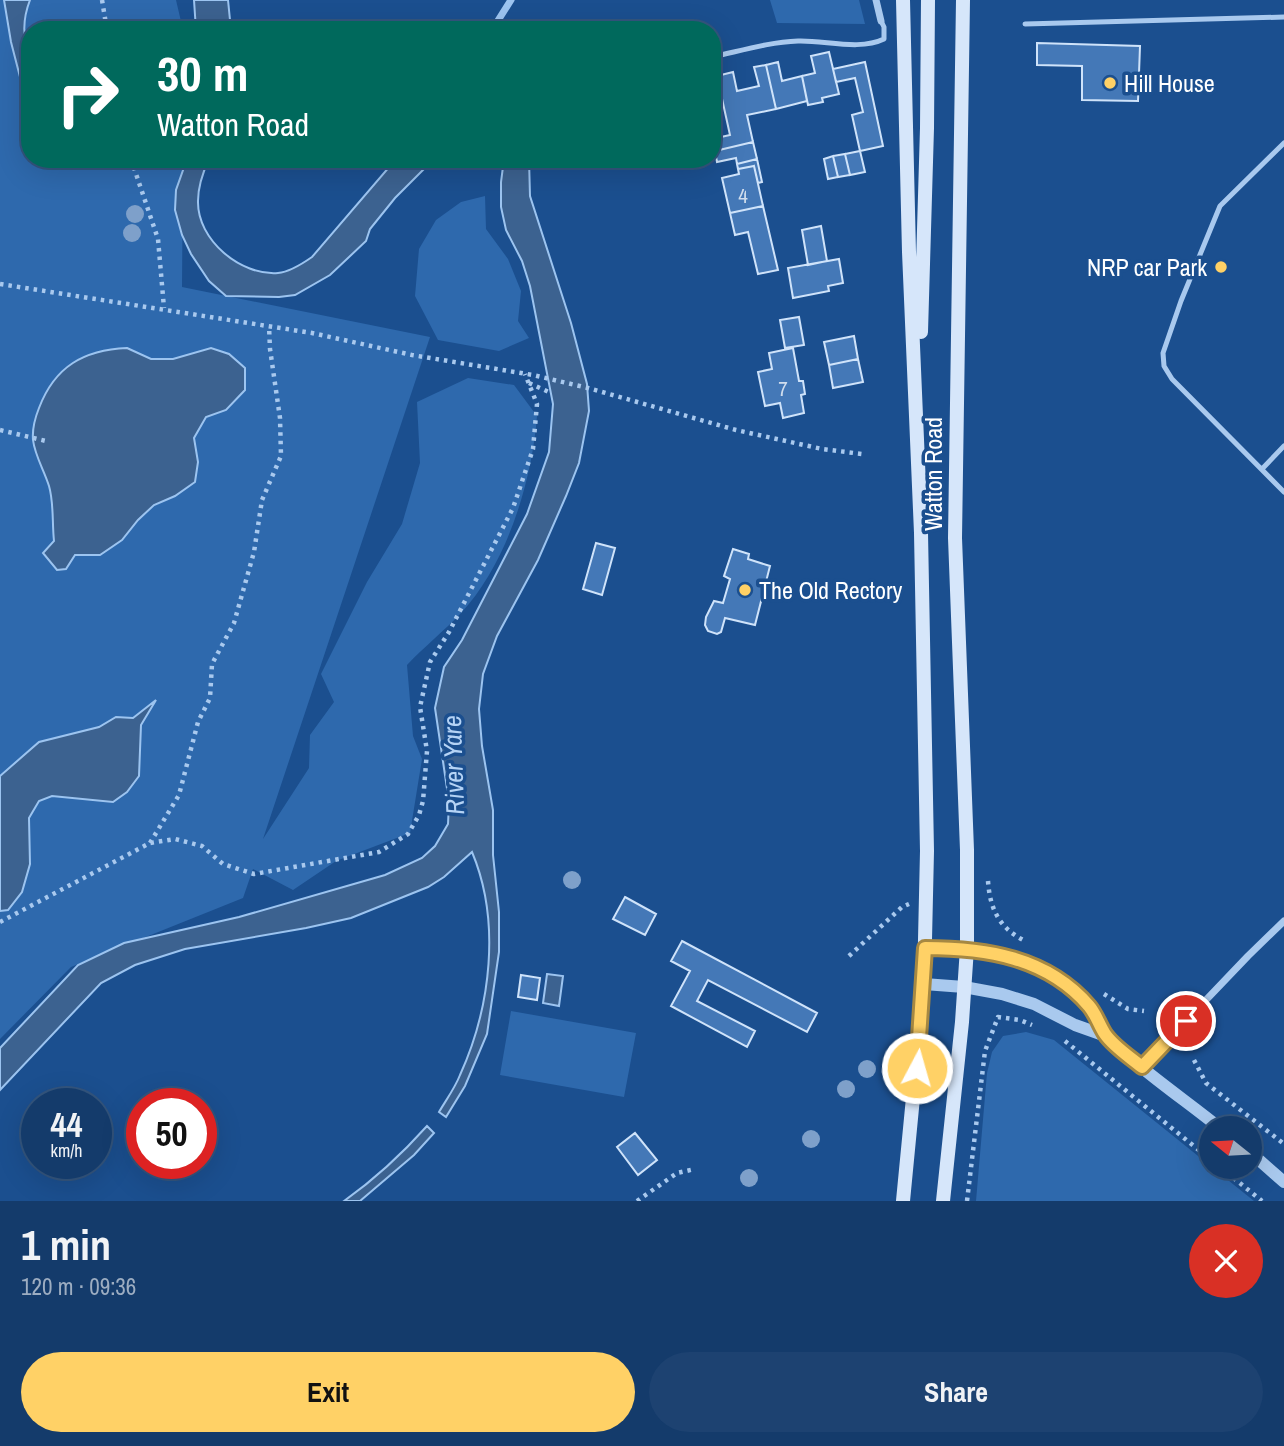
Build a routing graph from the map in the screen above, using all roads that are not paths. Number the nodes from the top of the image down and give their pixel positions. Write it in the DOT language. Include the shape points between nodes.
graph roads {
  1 [pos="876,0"];
  2 [pos="903,0"];
  3 [pos="928,0"];
  4 [pos="963,0"];
  5 [pos="1284,18"];
  6 [pos="881,21"];
  7 [pos="1025,24"];
  8 [pos="721,55"];
  9 [pos="1284,143"];
  10 [pos="918,432"];
  11 [pos="1284,446"];
  12 [pos="1262,469"];
  13 [pos="1284,492"];
  14 [pos="1284,922"];
  15 [pos="925,948"];
  16 [pos="967,948"];
  17 [pos="924,984"];
  18 [pos="964,987"];
  19 [pos="1106,1036"];
  20 [pos="1142,1067"];
  21 [pos="1204,1116"];
  22 [pos="1262,1163"];
  23 [pos="1284,1182"];
  24 [pos="902,1201"];
  25 [pos="943,1201"];
  1 -- 6 [label="street"];
  2 -- 10 [label="main road, Watton Road"];
  3 -- 10 [label="main road, Watton Road"];
  4 -- 16 [label="main road, Watton Road" via="955,538 968,850"];
  5 -- 7 [label="lane"];
  6 -- 8 [label="lane" via="884,39 876,43 799,41"];
  9 -- 12 [label="lane" via="1220,206 1163,354 1172,379"];
  10 -- 15 [label="main road, Watton Road"];
  11 -- 12 [label="lane"];
  12 -- 13 [label="lane"];
  14 -- 20 [label="street"];
  15 -- 16 [label="street"];
  15 -- 17 [label="main road, Watton Road"];
  16 -- 18 [label="main road, Watton Road"];
  16 -- 19 [label="street" via="1013,957 1047,972 1090,1008"];
  17 -- 18 [label="street"];
  17 -- 24 [label="main road, Watton Road"];
  18 -- 19 [label="street" via="1034,1004"];
  18 -- 25 [label="main road, Watton Road"];
  19 -- 20 [label="street"];
  20 -- 21 [label="street"];
  22 -- 23 [label="street"];
}
